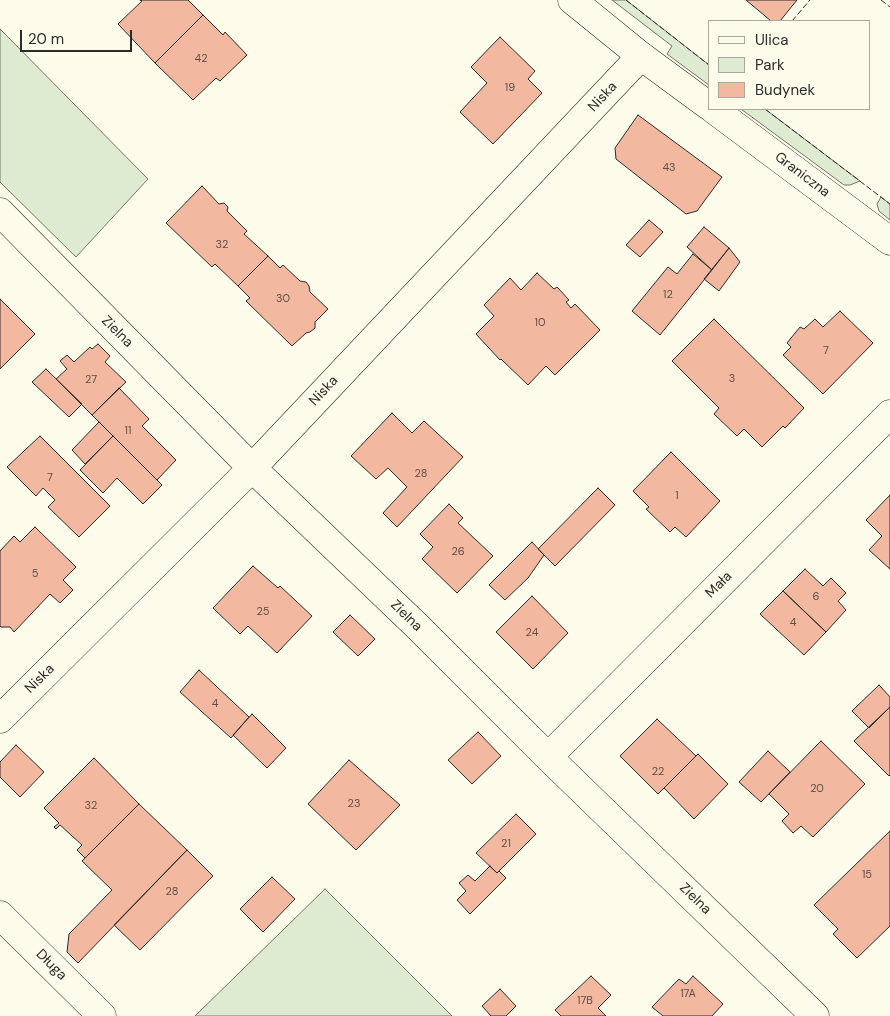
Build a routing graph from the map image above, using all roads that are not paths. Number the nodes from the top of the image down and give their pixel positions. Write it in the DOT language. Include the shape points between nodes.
graph roads {
  1 [pos="572,0"];
  2 [pos="641,56"];
  3 [pos="708,105"];
  4 [pos="713,110"];
  5 [pos="0,212"];
  6 [pos="890,241"];
  7 [pos="890,414"];
  8 [pos="252,468"];
  9 [pos="0,719"];
  10 [pos="548,757"];
  11 [pos="0,915"];
  12 [pos="102,1016"];
  13 [pos="815,1016"];
  1 -- 2 [label="street"];
  2 -- 3 [label="street"];
  2 -- 8 [label="street, Niska"];
  4 -- 6 [label="street, Graniczna"];
  5 -- 8 [label="street, Zielna"];
  7 -- 10 [label="street, Mała"];
  8 -- 9 [label="street, Niska"];
  8 -- 10 [label="street, Zielna"];
  10 -- 13 [label="street, Zielna"];
  11 -- 12 [label="street, Długa"];
}
